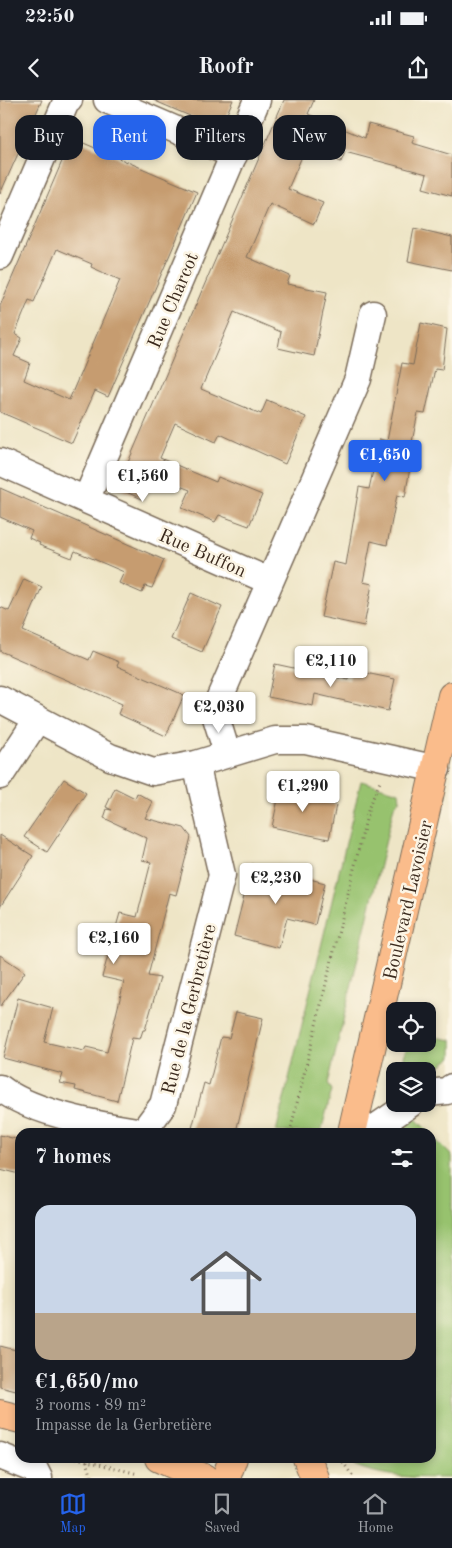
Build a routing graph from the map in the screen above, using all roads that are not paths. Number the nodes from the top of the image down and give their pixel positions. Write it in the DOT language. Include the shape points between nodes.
graph roads {
  1 [pos="69,100"];
  2 [pos="107,100"];
  3 [pos="257,100"];
  4 [pos="251,115"];
  5 [pos="176,130"];
  6 [pos="232,160"];
  7 [pos="0,256"];
  8 [pos="373,314"];
  9 [pos="0,462"];
  10 [pos="86,500"];
  11 [pos="269,581"];
  12 [pos="452,696"];
  13 [pos="0,699"];
  14 [pos="37,720"];
  15 [pos="227,753"];
  16 [pos="196,764"];
  17 [pos="437,769"];
  18 [pos="0,776"];
  19 [pos="0,1088"];
  20 [pos="398,1112"];
  21 [pos="113,1128"];
  22 [pos="146,1128"];
  23 [pos="353,1128"];
  24 [pos="375,1128"];
  25 [pos="0,1414"];
  26 [pos="15,1418"];
  27 [pos="0,1456"];
  28 [pos="15,1462"];
  29 [pos="18,1463"];
  30 [pos="309,1463"];
  31 [pos="151,1467"];
  32 [pos="39,1478"];
  33 [pos="204,1478"];
  34 [pos="315,1478"];
  1 -- 7 [label="street"];
  2 -- 5 [label="street"];
  3 -- 4 [label="street, Rue Charcot"];
  6 -- 10 [label="street, Rue Charcot"];
  8 -- 11 [label="street" via="358,379"];
  9 -- 10 [label="street, Rue Buffon"];
  10 -- 11 [label="street, Rue Buffon"];
  11 -- 15 [label="street" via="214,711"];
  12 -- 17 [label="main road, Boulevard Lavoisier"];
  13 -- 14 [label="street"];
  14 -- 16 [label="street" via="110,757 153,772"];
  14 -- 18 [label="street"];
  15 -- 16 [label="street"];
  15 -- 17 [label="street" via="274,740 306,740"];
  16 -- 22 [label="street, Rue de la Gerbretière" via="222,875 164,1105"];
  17 -- 23 [label="main road, Boulevard Lavoisier"];
  19 -- 21 [label="street, Rue de la Gerbretière" via="8,1095 54,1113"];
  20 -- 24 [label="street"];
  25 -- 26 [label="main road"];
  27 -- 28 [label="street"];
  29 -- 32 [label="street" via="35,1470"];
  30 -- 34 [label="main road"];
  31 -- 33 [label="main road"];
}
